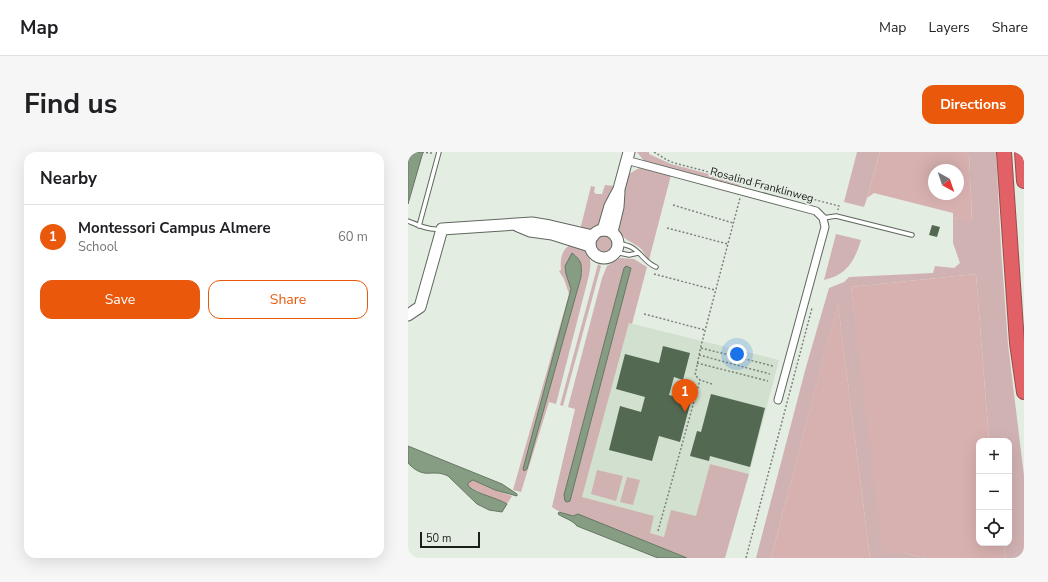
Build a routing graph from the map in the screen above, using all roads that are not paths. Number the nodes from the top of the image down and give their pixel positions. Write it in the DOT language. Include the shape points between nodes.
graph roads {
  1 [pos="438,152"];
  2 [pos="1004,152"];
  3 [pos="1022,152"];
  4 [pos="628,156"];
  5 [pos="1024,182"];
  6 [pos="823,218"];
  7 [pos="408,221"];
  8 [pos="419,226"];
  9 [pos="442,229"];
  10 [pos="608,231"];
  11 [pos="912,235"];
  12 [pos="592,241"];
  13 [pos="617,248"];
  14 [pos="638,253"];
  15 [pos="656,267"];
  16 [pos="408,315"];
  17 [pos="1024,392"];
  18 [pos="778,400"];
  1 -- 8 [label="lane"];
  2 -- 17 [label="highway" via="1017,343"];
  3 -- 5 [label="highway"];
  4 -- 6 [label="street, Rosalind Franklinweg" via="816,211"];
  4 -- 10 [label="street" via="619,189 610,206"];
  6 -- 11 [label="lane" via="836,216"];
  6 -- 18 [label="street" via="825,227"];
  7 -- 8 [label="lane"];
  8 -- 9 [label="lane" via="434,230"];
  9 -- 12 [label="street" via="514,224 530,231"];
  9 -- 16 [label="street" via="420,307"];
  10 -- 12 [label="street" via="599,231"];
  10 -- 13 [label="street" via="616,237"];
  12 -- 13 [label="street" via="596,255 602,258 609,257"];
  13 -- 14 [label="lane" via="629,255"];
  13 -- 14 [label="lane" via="631,247"];
  14 -- 15 [label="lane"];
}
